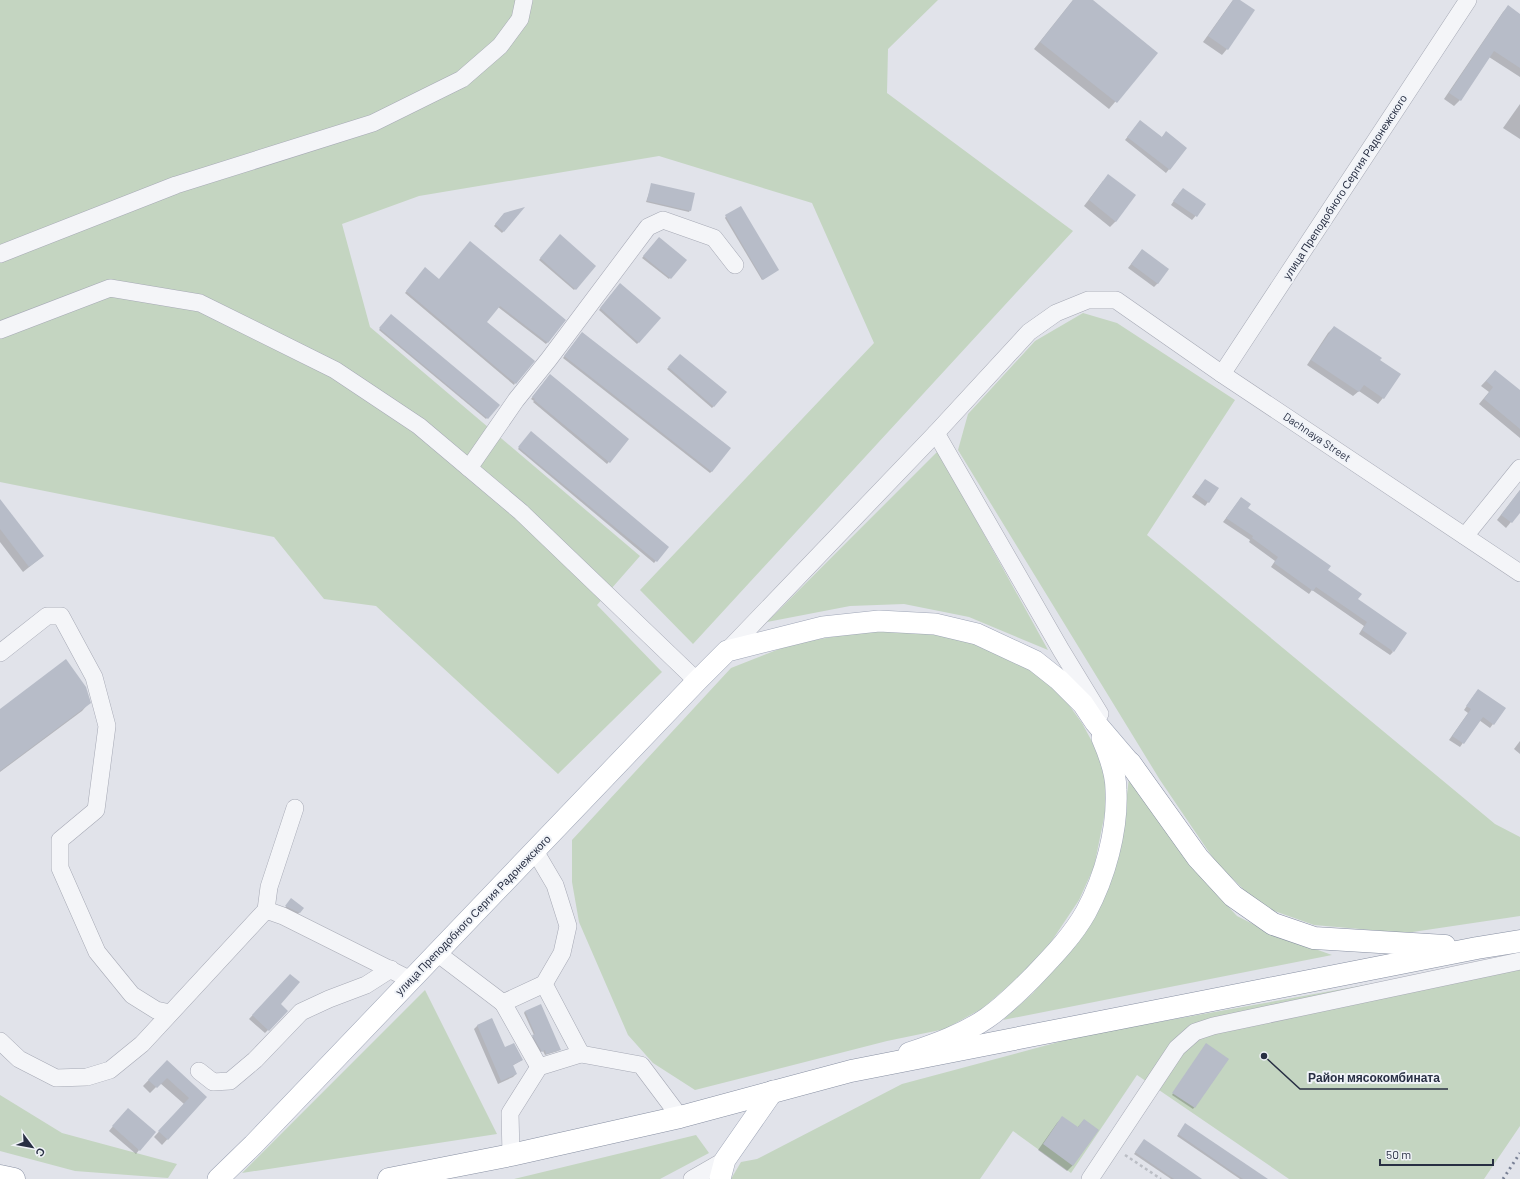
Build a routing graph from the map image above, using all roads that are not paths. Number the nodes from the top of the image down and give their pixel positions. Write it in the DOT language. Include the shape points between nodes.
graph roads {
  1 [pos="524,0"];
  2 [pos="1468,0"];
  3 [pos="0,254"];
  4 [pos="735,266"];
  5 [pos="0,330"];
  6 [pos="1222,374"];
  7 [pos="936,433"];
  8 [pos="469,468"];
  9 [pos="1520,468"];
  10 [pos="1465,536"];
  11 [pos="1520,573"];
  12 [pos="1061,650"];
  13 [pos="727,651"];
  14 [pos="0,653"];
  15 [pos="697,681"];
  16 [pos="1083,704"];
  17 [pos="1095,722"];
  18 [pos="1130,763"];
  19 [pos="295,808"];
  20 [pos="535,851"];
  21 [pos="266,910"];
  22 [pos="1520,941"];
  23 [pos="1477,948"];
  24 [pos="437,953"];
  25 [pos="1520,961"];
  26 [pos="391,969"];
  27 [pos="411,980"];
  28 [pos="544,984"];
  29 [pos="503,1003"];
  30 [pos="170,1013"];
  31 [pos="0,1041"];
  32 [pos="581,1054"];
  33 [pos="539,1067"];
  34 [pos="200,1071"];
  35 [pos="851,1072"];
  36 [pos="773,1092"];
  37 [pos="680,1117"];
  38 [pos="512,1155"];
  39 [pos="722,1170"];
  40 [pos="0,1176"];
  41 [pos="14,1179"];
  42 [pos="218,1179"];
  43 [pos="389,1179"];
  44 [pos="692,1179"];
  45 [pos="1090,1179"];
  1 -- 3 [label="street" via="520,19 500,46 462,79 373,122 176,186"];
  2 -- 6 [label="street, улица Преподобного Сергия Радонежского"];
  4 -- 8 [label="street" via="714,238 663,220 648,226 516,400"];
  5 -- 8 [label="street" via="110,288 200,303 334,370 419,426"];
  6 -- 7 [label="street, Dachnaya Street" via="1116,300 1088,300 1056,313 1029,332"];
  6 -- 10 [label="street, Dachnaya Street"];
  7 -- 12 [label="street"];
  7 -- 13 [label="street"];
  8 -- 15 [label="street" via="522,512"];
  9 -- 10 [label="street"];
  10 -- 11 [label="street, Dachnaya Street"];
  12 -- 16 [label="street"];
  12 -- 18 [label="street"];
  13 -- 15 [label="main road, улица Преподобного Сергия Радонежского"];
  13 -- 16 [label="main road" via="823,627 880,621 935,624 977,634 1034,661"];
  14 -- 30 [label="street" via="47,616 61,616 94,677 107,726 96,810 60,840 60,868 97,952 132,995 156,1010"];
  15 -- 20 [label="main road, улица Преподобного Сергия Радонежского"];
  16 -- 17 [label="main road"];
  17 -- 18 [label="main road"];
  17 -- 35 [label="main road" via="1114,770 1116,790 1113,840 1096,890 1085,913 1063,944 1043,966 987,1018 955,1036"];
  18 -- 23 [label="highway" via="1198,858 1233,896 1273,924 1314,938"];
  19 -- 21 [label="street" via="269,887"];
  20 -- 24 [label="main road, улица Преподобного Сергия Радонежского"];
  20 -- 28 [label="street" via="555,885 568,926 562,953"];
  21 -- 26 [label="street"];
  21 -- 30 [label="street"];
  22 -- 23 [label="highway"];
  23 -- 35 [label="highway"];
  24 -- 27 [label="main road, улица Преподобного Сергия Радонежского"];
  24 -- 29 [label="street"];
  25 -- 45 [label="street" via="1221,1024 1195,1032 1177,1048"];
  26 -- 27 [label="street"];
  26 -- 34 [label="street" via="366,986 301,1012 255,1060 230,1081 214,1082"];
  27 -- 42 [label="main road, улица Преподобного Сергия Радонежского" via="254,1145"];
  28 -- 29 [label="street"];
  28 -- 32 [label="street"];
  29 -- 33 [label="street"];
  30 -- 31 [label="street" via="142,1044 110,1070 87,1077 56,1078 19,1059"];
  32 -- 33 [label="street"];
  32 -- 37 [label="street" via="641,1065"];
  33 -- 38 [label="street" via="510,1113"];
  35 -- 36 [label="highway"];
  36 -- 37 [label="highway"];
  36 -- 39 [label="main road"];
  37 -- 38 [label="highway"];
  38 -- 43 [label="highway"];
  39 -- 44 [label="street"];
  40 -- 41 [label="highway"];
}
